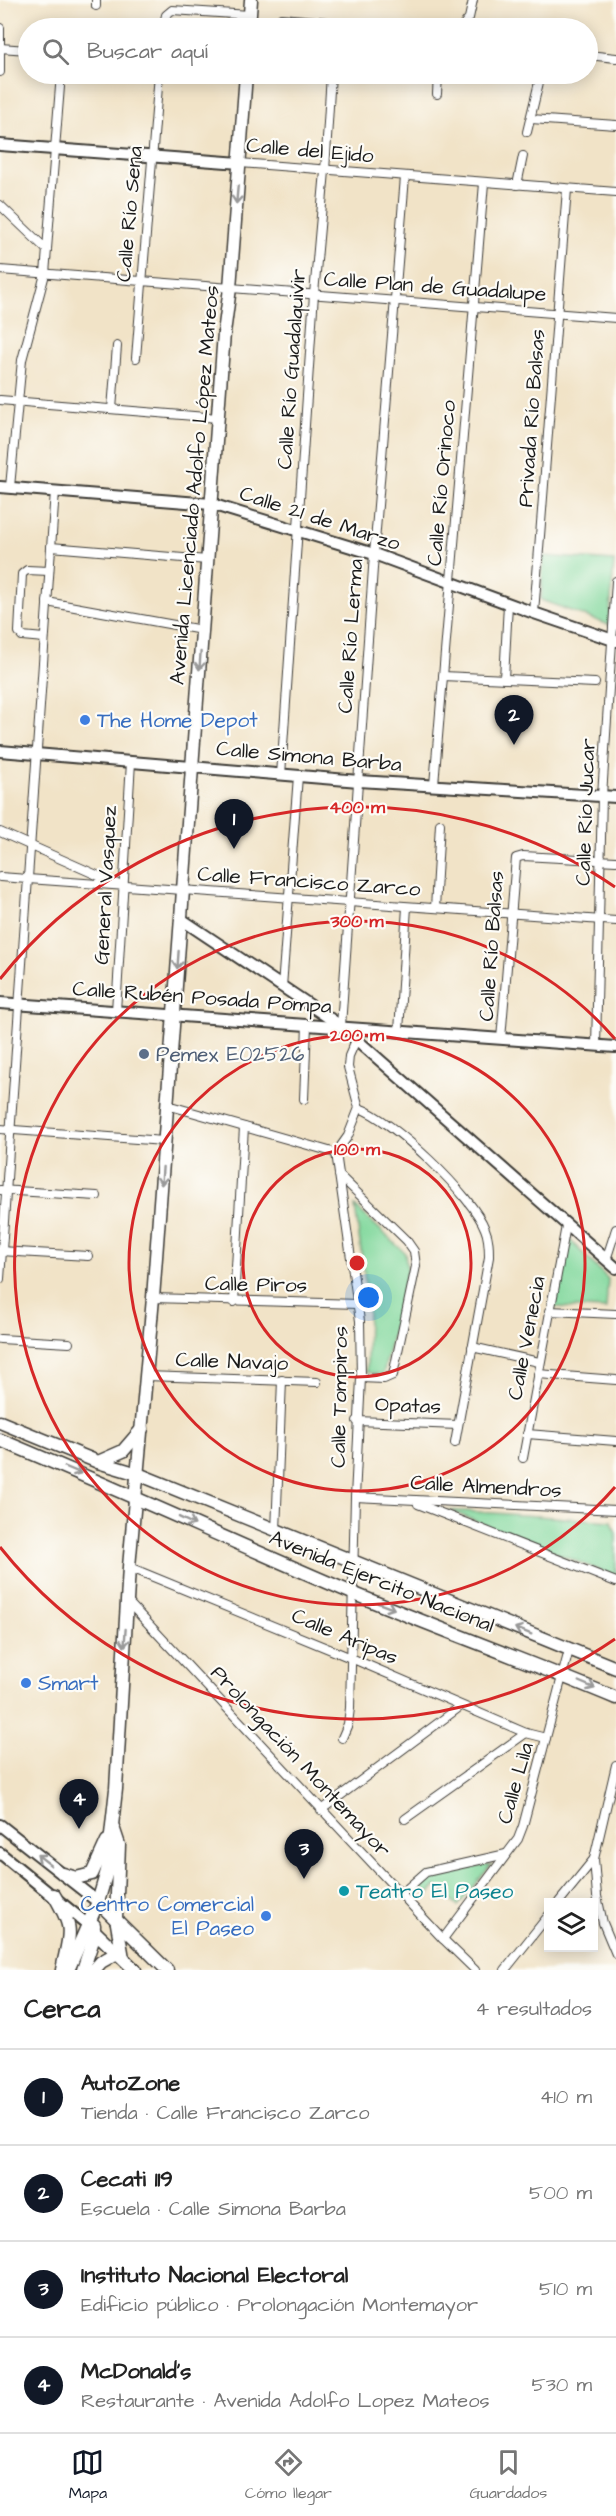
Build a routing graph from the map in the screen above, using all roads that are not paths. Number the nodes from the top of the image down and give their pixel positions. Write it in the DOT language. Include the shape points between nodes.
graph roads {
  1 [pos="251,0"];
  2 [pos="473,0"];
  3 [pos="250,15"];
  4 [pos="165,18"];
  5 [pos="250,18"];
  6 [pos="469,18"];
  7 [pos="0,28"];
  8 [pos="1,48"];
  9 [pos="18,49"];
  10 [pos="598,56"];
  11 [pos="616,58"];
  12 [pos="0,72"];
  13 [pos="60,84"];
  14 [pos="158,84"];
  15 [pos="245,84"];
  16 [pos="330,84"];
  17 [pos="438,84"];
  18 [pos="539,84"];
  19 [pos="437,94"];
  20 [pos="531,119"];
  21 [pos="616,125"];
  22 [pos="528,132"];
  23 [pos="0,145"];
  24 [pos="56,150"];
  25 [pos="522,156"];
  26 [pos="152,157"];
  27 [pos="240,163"];
  28 [pos="325,171"];
  29 [pos="405,177"];
  30 [pos="484,183"];
  31 [pos="517,185"];
  32 [pos="567,189"];
  33 [pos="616,192"];
  34 [pos="0,205"];
  35 [pos="48,250"];
  36 [pos="0,270"];
  37 [pos="45,274"];
  38 [pos="142,281"];
  39 [pos="230,288"];
  40 [pos="314,294"];
  41 [pos="394,301"];
  42 [pos="474,307"];
  43 [pos="557,314"];
  44 [pos="616,318"];
  45 [pos="117,346"];
  46 [pos="136,358"];
  47 [pos="0,400"];
  48 [pos="17,401"];
  49 [pos="112,409"];
  50 [pos="218,418"];
  51 [pos="5,487"];
  52 [pos="55,491"];
  53 [pos="212,504"];
  54 [pos="298,531"];
  55 [pos="51,547"];
  56 [pos="374,554"];
  57 [pos="207,560"];
  58 [pos="49,571"];
  59 [pos="616,581"];
  60 [pos="451,582"];
  61 [pos="47,602"];
  62 [pos="508,604"];
  63 [pos="534,613"];
  64 [pos="202,630"];
  65 [pos="44,638"];
  66 [pos="614,640"];
  67 [pos="443,676"];
  68 [pos="504,680"];
  69 [pos="595,683"];
  70 [pos="0,751"];
  71 [pos="37,753"];
  72 [pos="131,762"];
  73 [pos="192,767"];
  74 [pos="281,775"];
  75 [pos="298,776"];
  76 [pos="359,780"];
  77 [pos="434,785"];
  78 [pos="602,796"];
  79 [pos="616,797"];
  80 [pos="440,824"];
  81 [pos="0,832"];
  82 [pos="30,845"];
  83 [pos="600,860"];
  84 [pos="616,861"];
  85 [pos="0,877"];
  86 [pos="28,878"];
  87 [pos="123,887"];
  88 [pos="183,891"];
  89 [pos="290,898"];
  90 [pos="350,903"];
  91 [pos="407,906"];
  92 [pos="435,908"];
  93 [pos="510,914"];
  94 [pos="181,919"];
  95 [pos="599,921"];
  96 [pos="616,921"];
  97 [pos="282,987"];
  98 [pos="0,1003"];
  99 [pos="19,1004"];
  100 [pos="116,1011"];
  101 [pos="174,1014"];
  102 [pos="307,1025"];
  103 [pos="341,1026"];
  104 [pos="399,1031"];
  105 [pos="501,1039"];
  106 [pos="356,1040"];
  107 [pos="596,1046"];
  108 [pos="616,1047"];
  109 [pos="304,1099"];
  110 [pos="167,1105"];
  111 [pos="359,1108"];
  112 [pos="244,1127"];
  113 [pos="0,1129"];
  114 [pos="11,1130"];
  115 [pos="164,1141"];
  116 [pos="336,1153"];
  117 [pos="339,1175"];
  118 [pos="3,1190"];
  119 [pos="97,1196"];
  120 [pos="566,1226"];
  121 [pos="616,1229"];
  122 [pos="1,1251"];
  123 [pos="88,1256"];
  124 [pos="606,1260"];
  125 [pos="616,1268"];
  126 [pos="0,1279"];
  127 [pos="153,1298"];
  128 [pos="234,1302"];
  129 [pos="358,1304"];
  130 [pos="549,1311"];
  131 [pos="616,1314"];
  132 [pos="0,1339"];
  133 [pos="69,1343"];
  134 [pos="472,1347"];
  135 [pos="539,1362"];
  136 [pos="538,1374"];
  137 [pos="146,1376"];
  138 [pos="361,1377"];
  139 [pos="282,1380"];
  140 [pos="616,1380"];
  141 [pos="317,1382"];
  142 [pos="357,1421"];
  143 [pos="0,1422"];
  144 [pos="458,1425"];
  145 [pos="142,1428"];
  146 [pos="527,1434"];
  147 [pos="0,1440"];
  148 [pos="616,1441"];
  149 [pos="455,1443"];
  150 [pos="53,1444"];
  151 [pos="44,1458"];
  152 [pos="522,1458"];
  153 [pos="98,1462"];
  154 [pos="138,1474"];
  155 [pos="135,1496"];
  156 [pos="355,1497"];
  157 [pos="411,1501"];
  158 [pos="616,1510"];
  159 [pos="276,1531"];
  160 [pos="353,1562"];
  161 [pos="129,1567"];
  162 [pos="616,1582"];
  163 [pos="352,1593"];
  164 [pos="128,1602"];
  165 [pos="569,1650"];
  166 [pos="351,1658"];
  167 [pos="616,1668"];
  168 [pos="562,1675"];
  169 [pos="616,1698"];
  170 [pos="461,1706"];
  171 [pos="526,1733"];
  172 [pos="342,1738"];
  173 [pos="546,1738"];
  174 [pos="616,1765"];
  175 [pos="321,1810"];
  176 [pos="405,1819"];
  177 [pos="112,1820"];
  178 [pos="0,1826"];
  179 [pos="110,1835"];
  180 [pos="0,1853"];
  181 [pos="506,1854"];
  182 [pos="594,1859"];
  183 [pos="63,1874"];
  184 [pos="88,1893"];
  185 [pos="401,1894"];
  186 [pos="54,1895"];
  187 [pos="562,1898"];
  188 [pos="98,1902"];
  189 [pos="116,1918"];
  190 [pos="544,1922"];
  191 [pos="92,1923"];
  192 [pos="442,1939"];
  193 [pos="616,1954"];
  194 [pos="120,1955"];
  195 [pos="62,1970"];
  196 [pos="68,1970"];
  197 [pos="83,1970"];
  198 [pos="94,1970"];
  199 [pos="135,1970"];
  200 [pos="167,1970"];
  201 [pos="475,1970"];
  202 [pos="506,1970"];
  1 -- 3 [label="main road"];
  2 -- 6 [label="street"];
  3 -- 4 [label="street" via="172,10"];
  3 -- 5 [label="main road"];
  7 -- 8 [label="street"];
  8 -- 9 [label="street"];
  8 -- 12 [label="street"];
  10 -- 11 [label="street"];
  13 -- 24 [label="street"];
  14 -- 26 [label="street, Calle Río Sena"];
  15 -- 27 [label="main road, Avenida Licenciado Adolfo López Mateos"];
  16 -- 28 [label="street, Calle Río Guadalquivir"];
  17 -- 19 [label="street"];
  18 -- 20 [label="street"];
  20 -- 21 [label="street"];
  20 -- 22 [label="street"];
  23 -- 24 [label="street, Calle del Ejido"];
  24 -- 26 [label="street, Calle del Ejido"];
  24 -- 35 [label="street"];
  25 -- 31 [label="street"];
  26 -- 27 [label="street, Calle del Ejido"];
  26 -- 38 [label="street, Calle Río Sena"];
  27 -- 28 [label="street, Calle del Ejido"];
  27 -- 39 [label="main road, Avenida Licenciado Adolfo López Mateos, one-way"];
  28 -- 29 [label="street, Calle del Ejido"];
  28 -- 40 [label="street, Calle Río Guadalquivir"];
  29 -- 30 [label="street, Calle del Ejido"];
  29 -- 41 [label="street, Calle Río Lerma"];
  30 -- 31 [label="street, Calle del Ejido"];
  30 -- 42 [label="street, Calle Río Orinoco"];
  31 -- 32 [label="street, Calle del Ejido"];
  32 -- 33 [label="street, Calle del Ejido"];
  32 -- 43 [label="street, Privada Río Balsas"];
  34 -- 35 [label="street"];
  35 -- 37 [label="street"];
  36 -- 37 [label="street, Calle Plan de Guadalupe"];
  37 -- 38 [label="street, Calle Plan de Guadalupe"];
  37 -- 48 [label="street" via="27,341"];
  38 -- 39 [label="street, Calle Plan de Guadalupe"];
  38 -- 46 [label="street, Calle Río Sena"];
  39 -- 40 [label="street, Calle Plan de Guadalupe"];
  39 -- 50 [label="main road, Avenida Licenciado Adolfo López Mateos"];
  40 -- 41 [label="street, Calle Plan de Guadalupe"];
  40 -- 54 [label="street, Calle Río Guadalquivir"];
  41 -- 42 [label="street, Calle Plan de Guadalupe"];
  41 -- 56 [label="street, Calle Río Lerma"];
  42 -- 43 [label="street, Calle Plan de Guadalupe"];
  42 -- 60 [label="street, Calle Río Orinoco"];
  43 -- 44 [label="street, Calle Plan de Guadalupe"];
  43 -- 63 [label="street, Privada Río Balsas"];
  45 -- 49 [label="street"];
  47 -- 48 [label="street"];
  48 -- 49 [label="street"];
  48 -- 51 [label="street"];
  49 -- 50 [label="street"];
  50 -- 53 [label="main road, Avenida Licenciado Adolfo López Mateos"];
  51 -- 52 [label="street, Calle 21 de Marzo"];
  52 -- 53 [label="street, Calle 21 de Marzo"];
  52 -- 55 [label="street"];
  53 -- 54 [label="street, Calle 21 de Marzo"];
  53 -- 57 [label="main road, Avenida Licenciado Adolfo López Mateos"];
  54 -- 56 [label="street, Calle 21 de Marzo"];
  54 -- 74 [label="street, Calle Río Guadalquivir"];
  55 -- 57 [label="street"];
  55 -- 58 [label="street"];
  56 -- 60 [label="street, Calle 21 de Marzo"];
  56 -- 76 [label="street, Calle Río Lerma"];
  57 -- 64 [label="main road, Avenida Licenciado Adolfo López Mateos"];
  58 -- 61 [label="street"];
  58 -- 65 [label="street" via="27,570 22,574 19,632 22,636"];
  59 -- 66 [label="street, Calle Río Jucar"];
  60 -- 62 [label="street, Calle 21 de Marzo"];
  60 -- 67 [label="street, Calle Río Orinoco"];
  61 -- 64 [label="street"];
  61 -- 65 [label="street"];
  62 -- 63 [label="street, Calle 21 de Marzo"];
  62 -- 68 [label="street"];
  63 -- 66 [label="street, Calle 21 de Marzo"];
  64 -- 73 [label="main road, Avenida Licenciado Adolfo López Mateos, one-way"];
  65 -- 71 [label="street"];
  66 -- 78 [label="street, Calle Río Jucar"];
  67 -- 68 [label="street"];
  67 -- 77 [label="street, Calle Río Orinoco"];
  68 -- 69 [label="street"];
  70 -- 71 [label="street, Calle Simona Barba"];
  71 -- 72 [label="street, Calle Simona Barba"];
  71 -- 82 [label="street"];
  72 -- 73 [label="street, Calle Simona Barba"];
  72 -- 87 [label="street, General Vasquez"];
  73 -- 74 [label="street, Calle Simona Barba"];
  73 -- 88 [label="main road, Avenida Licenciado Adolfo López Mateos"];
  74 -- 75 [label="street, Calle Simona Barba"];
  75 -- 76 [label="street, Calle Simona Barba"];
  75 -- 89 [label="street"];
  76 -- 77 [label="street, Calle Simona Barba"];
  76 -- 90 [label="street, Calle Río Lerma"];
  77 -- 78 [label="street, Calle Simona Barba"];
  78 -- 79 [label="street, Calle Simona Barba"];
  78 -- 83 [label="street, Calle Río Jucar"];
  80 -- 92 [label="street"];
  81 -- 82 [label="street"];
  82 -- 86 [label="street"];
  82 -- 87 [label="street"];
  83 -- 84 [label="street"];
  83 -- 93 [label="street, Calle Río Balsas" via="518,856"];
  83 -- 95 [label="street, Calle Río Jucar"];
  85 -- 86 [label="street, Calle Francisco Zarco"];
  86 -- 87 [label="street, Calle Francisco Zarco"];
  86 -- 99 [label="street"];
  87 -- 88 [label="street, Calle Francisco Zarco"];
  87 -- 100 [label="street, General Vasquez"];
  88 -- 89 [label="street, Calle Francisco Zarco"];
  88 -- 94 [label="main road, Avenida Licenciado Adolfo López Mateos"];
  89 -- 90 [label="street, Calle Francisco Zarco"];
  89 -- 97 [label="street"];
  90 -- 91 [label="street, Calle Francisco Zarco"];
  90 -- 103 [label="street, Calle Río Lerma"];
  91 -- 92 [label="street, Calle Francisco Zarco"];
  91 -- 104 [label="street"];
  92 -- 93 [label="street, Calle Francisco Zarco"];
  93 -- 95 [label="street, Calle Francisco Zarco"];
  93 -- 105 [label="street, Calle Río Balsas"];
  94 -- 97 [label="street"];
  94 -- 101 [label="main road, Avenida Licenciado Adolfo López Mateos, one-way"];
  95 -- 96 [label="street, Calle Francisco Zarco"];
  95 -- 107 [label="street, Calle Río Jucar"];
  97 -- 103 [label="street"];
  98 -- 99 [label="street, Calle Rubén Posada Pompa"];
  99 -- 100 [label="street, Calle Rubén Posada Pompa"];
  99 -- 114 [label="street"];
  100 -- 101 [label="street, Calle Rubén Posada Pompa"];
  101 -- 102 [label="street, Calle Rubén Posada Pompa"];
  101 -- 110 [label="main road, Avenida Licenciado Adolfo López Mateos"];
  102 -- 103 [label="street, Calle Rubén Posada Pompa"];
  102 -- 109 [label="street"];
  103 -- 104 [label="street, Calle Rubén Posada Pompa"];
  103 -- 106 [label="street"];
  104 -- 105 [label="street, Calle Rubén Posada Pompa"];
  105 -- 107 [label="street, Calle Rubén Posada Pompa"];
  106 -- 111 [label="street" via="348,1067"];
  106 -- 120 [label="street"];
  107 -- 108 [label="street, Calle Rubén Posada Pompa"];
  110 -- 112 [label="street"];
  110 -- 115 [label="main road, Avenida Licenciado Adolfo López Mateos"];
  111 -- 116 [label="street"];
  111 -- 134 [label="street" via="381,1118 430,1161 468,1200 485,1228 489,1257"];
  112 -- 116 [label="street"];
  112 -- 128 [label="street"];
  113 -- 114 [label="street"];
  114 -- 115 [label="street"];
  114 -- 118 [label="street"];
  115 -- 127 [label="main road, Avenida Licenciado Adolfo López Mateos, one-way"];
  116 -- 117 [label="street, Calle Tompiros"];
  117 -- 129 [label="street, Calle Tompiros"];
  117 -- 138 [label="street" via="407,1240 414,1251 416,1266 393,1375 384,1379"];
  118 -- 119 [label="street"];
  118 -- 122 [label="street"];
  120 -- 124 [label="street"];
  120 -- 130 [label="street, Calle Venecia"];
  121 -- 124 [label="street"];
  122 -- 123 [label="street"];
  122 -- 126 [label="street"];
  124 -- 125 [label="street"];
  127 -- 128 [label="street, Calle Piros"];
  127 -- 137 [label="main road, Avenida Licenciado Adolfo López Mateos"];
  128 -- 129 [label="street, Calle Piros"];
  129 -- 138 [label="street, Calle Tompiros"];
  130 -- 131 [label="street"];
  130 -- 135 [label="street, Calle Venecia"];
  132 -- 133 [label="street"];
  134 -- 135 [label="street"];
  134 -- 144 [label="street"];
  135 -- 136 [label="street, Calle Venecia"];
  136 -- 140 [label="street"];
  136 -- 146 [label="street, Calle Venecia"];
  137 -- 139 [label="street, Calle Navajo"];
  137 -- 145 [label="main road, Avenida Licenciado Adolfo López Mateos"];
  138 -- 142 [label="street, Calle Tompiros"];
  139 -- 141 [label="street, Calle Navajo"];
  139 -- 159 [label="street"];
  142 -- 144 [label="street, Opatas"];
  142 -- 156 [label="street, Calle Tompiros"];
  143 -- 150 [label="main road, Avenida Ejercito Nacional"];
  144 -- 149 [label="street"];
  145 -- 153 [label="main road" via="123,1451"];
  145 -- 154 [label="main road, Avenida Licenciado Adolfo López Mateos"];
  146 -- 148 [label="street"];
  146 -- 152 [label="street, Calle Venecia"];
  147 -- 151 [label="main road, Avenida Ejercito Nacional"];
  150 -- 151 [label="main road"];
  150 -- 153 [label="main road, Avenida Ejercito Nacional"];
  151 -- 155 [label="main road, Avenida Ejercito Nacional, one-way"];
  153 -- 154 [label="main road, Avenida Ejercito Nacional"];
  154 -- 155 [label="main road, Avenida Licenciado Adolfo López Mateos"];
  154 -- 159 [label="main road, Avenida Ejercito Nacional"];
  155 -- 161 [label="main road, Avenida Licenciado Adolfo López Mateos"];
  155 -- 163 [label="main road, Avenida Ejercito Nacional, one-way"];
  156 -- 157 [label="street, Calle Almendros"];
  156 -- 160 [label="street, Calle Tompiros"];
  157 -- 158 [label="street, Calle Almendros"];
  157 -- 162 [label="street"];
  159 -- 160 [label="main road, Avenida Ejercito Nacional"];
  160 -- 163 [label="street, Calle Tompiros"];
  165 -- 160 [label="main road, Avenida Ejercito Nacional, one-way"];
  161 -- 164 [label="main road, Avenida Licenciado Adolfo López Mateos"];
  161 -- 166 [label="street, Calle Aripas"];
  163 -- 166 [label="street, Calle Tompiros"];
  163 -- 168 [label="main road, Avenida Ejercito Nacional, one-way"];
  164 -- 175 [label="street, Prolongación Montemayor"];
  164 -- 177 [label="main road, Avenida Licenciado Adolfo López Mateos, one-way"];
  165 -- 167 [label="main road, Avenida Ejercito Nacional"];
  165 -- 168 [label="street, Calle Lila"];
  166 -- 170 [label="street, Calle Aripas"];
  166 -- 172 [label="street, Calle Tompiros" via="350,1708"];
  168 -- 169 [label="main road, Avenida Ejercito Nacional, one-way"];
  168 -- 173 [label="street, Calle Lila"];
  170 -- 171 [label="street, Calle Aripas"];
  170 -- 175 [label="street"];
  171 -- 173 [label="street, Calle Aripas"];
  171 -- 176 [label="street"];
  173 -- 181 [label="street, Calle Lila" via="523,1826"];
  174 -- 182 [label="street"];
  175 -- 185 [label="street, Prolongación Montemayor"];
  177 -- 179 [label="main road"];
  177 -- 189 [label="main road" via="119,1845"];
  183 -- 178 [label="street, one-way"];
  179 -- 183 [label="main road" via="92,1874 76,1878"];
  179 -- 188 [label="main road" via="107,1871"];
  180 -- 186 [label="street"];
  181 -- 185 [label="street" via="426,1872"];
  181 -- 192 [label="street, Calle Lila"];
  182 -- 187 [label="street"];
  182 -- 193 [label="street" via="603,1923"];
  183 -- 184 [label="street"];
  184 -- 188 [label="street"];
  184 -- 191 [label="street"];
  185 -- 192 [label="street, Prolongación Montemayor"];
  186 -- 191 [label="street"];
  186 -- 195 [label="main road" via="70,1928"];
  188 -- 189 [label="main road"];
  188 -- 191 [label="main road"];
  189 -- 194 [label="main road"];
  189 -- 200 [label="main road"];
  190 -- 202 [label="street"];
  191 -- 194 [label="main road"];
  191 -- 196 [label="main road"];
  191 -- 197 [label="main road"];
  192 -- 201 [label="street, Prolongación Montemayor"];
  194 -- 198 [label="main road" via="101,1962"];
  194 -- 199 [label="main road"];
}
